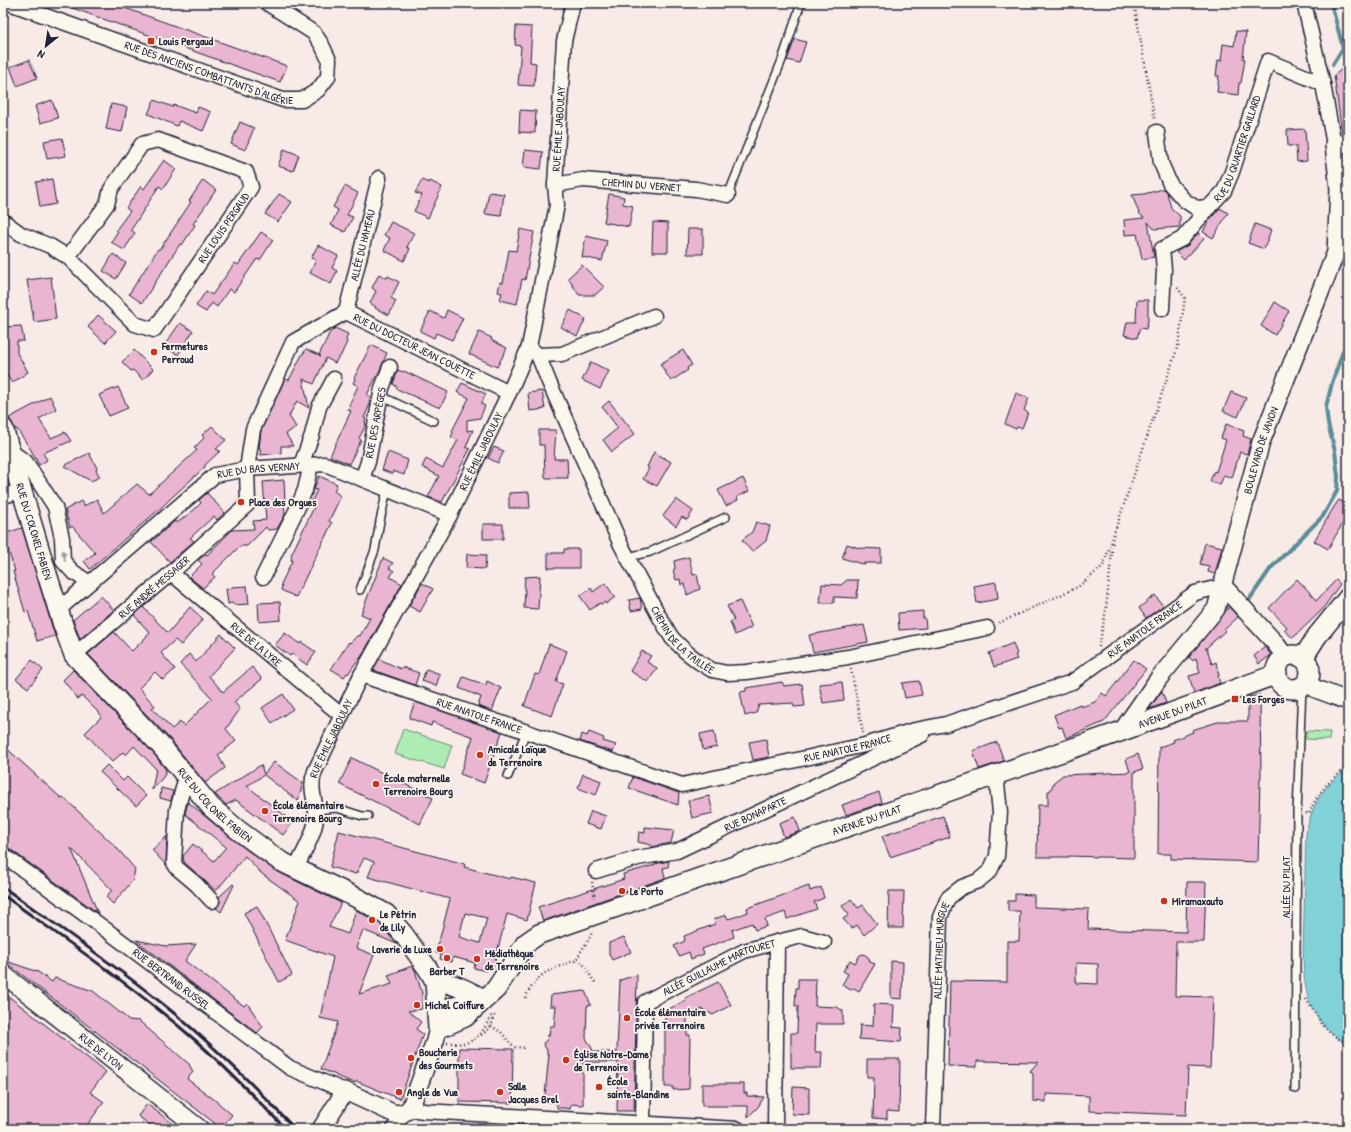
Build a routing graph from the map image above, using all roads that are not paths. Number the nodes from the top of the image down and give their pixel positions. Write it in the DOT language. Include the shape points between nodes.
graph roads {
  1 [pos="9,3"];
  2 [pos="267,3"];
  3 [pos="573,3"];
  4 [pos="802,3"];
  5 [pos="1304,3"];
  6 [pos="1323,84"];
  7 [pos="1157,132"];
  8 [pos="1341,144"];
  9 [pos="379,178"];
  10 [pos="555,185"];
  11 [pos="728,195"];
  12 [pos="1209,207"];
  13 [pos="3,221"];
  14 [pos="68,257"];
  15 [pos="1162,309"];
  16 [pos="346,312"];
  17 [pos="654,316"];
  18 [pos="534,351"];
  19 [pos="390,367"];
  20 [pos="334,380"];
  21 [pos="509,393"];
  22 [pos="381,396"];
  23 [pos="434,421"];
  24 [pos="3,428"];
  25 [pos="10,451"];
  26 [pos="306,465"];
  27 [pos="247,469"];
  28 [pos="362,479"];
  29 [pos="387,490"];
  30 [pos="21,491"];
  31 [pos="3,496"];
  32 [pos="450,515"];
  33 [pos="726,517"];
  34 [pos="628,557"];
  35 [pos="171,573"];
  36 [pos="263,577"];
  37 [pos="89,583"];
  38 [pos="1223,586"];
  39 [pos="360,590"];
  40 [pos="1348,598"];
  41 [pos="58,610"];
  42 [pos="988,628"];
  43 [pos="74,655"];
  44 [pos="1294,658"];
  45 [pos="1276,674"];
  46 [pos="360,675"];
  47 [pos="1304,684"];
  48 [pos="1348,701"];
  49 [pos="340,715"];
  50 [pos="946,724"];
  51 [pos="1122,731"];
  52 [pos="526,732"];
  53 [pos="996,775"];
  54 [pos="508,776"];
  55 [pos="186,777"];
  56 [pos="316,810"];
  57 [pos="368,816"];
  58 [pos="3,855"];
  59 [pos="296,868"];
  60 [pos="596,871"];
  61 [pos="212,901"];
  62 [pos="778,942"];
  63 [pos="824,942"];
  64 [pos="3,974"];
  65 [pos="435,981"];
  66 [pos="489,1004"];
  67 [pos="438,1019"];
  68 [pos="1295,1089"];
  69 [pos="345,1091"];
  70 [pos="406,1111"];
  71 [pos="643,1124"];
  72 [pos="609,1126"];
  73 [pos="703,1128"];
  74 [pos="200,1129"];
  75 [pos="321,1129"];
  76 [pos="394,1129"];
  77 [pos="738,1129"];
  78 [pos="775,1129"];
  79 [pos="933,1129"];
  1 -- 2 [label="street, RUE DES ANCIENS COMBATTANTS D'ALGÉRIE" via="283,100 302,100 318,90 328,77 329,60 314,33"];
  3 -- 10 [label="street, RUE ÉMILE JABOULAY" via="564,42"];
  4 -- 11 [label="lane"];
  5 -- 6 [label="street"];
  6 -- 8 [label="street"];
  6 -- 12 [label="street, RUE DU QUARTIER GAILLARD" via="1268,61 1232,172 1224,191"];
  7 -- 12 [label="street, RUE DU QUARTIER GAILLARD" via="1161,163 1170,184 1184,200 1196,208"];
  8 -- 38 [label="street, BOULEVARD DE JANON" via="1336,252 1261,442"];
  9 -- 16 [label="street, ALLÉE DU HAMEAU"];
  10 -- 11 [label="street, CHEMIN DU VERNET" via="583,180 696,189"];
  10 -- 18 [label="street, RUE ÉMILE JABOULAY" via="557,205"];
  12 -- 15 [label="street" via="1182,239 1162,249"];
  13 -- 14 [label="street, RUE LOUIS PERGAUD" via="21,234"];
  14 -- 14 [label="street, RUE LOUIS PERGAUD" via="136,324 154,330 251,187 246,172 158,140 142,144 111,189 107,204"];
  16 -- 21 [label="street, RUE DU DOCTEUR JEAN COUETTE"];
  16 -- 27 [label="street, RUE DU DOCTEUR JEAN COUETTE" via="293,342 253,429"];
  17 -- 18 [label="street" via="562,354"];
  18 -- 21 [label="street, RUE ÉMILE JABOULAY"];
  18 -- 34 [label="street, CHEMIN DE LA TAILLÉE"];
  19 -- 22 [label="street, RUE DES ARPÈGES"];
  20 -- 26 [label="street" via="319,407"];
  21 -- 32 [label="street, RUE ÉMILE JABOULAY"];
  22 -- 23 [label="lane"];
  22 -- 28 [label="street, RUE DES ARPÈGES" via="368,462"];
  24 -- 25 [label="main road, RUE DU COLONEL FABIEN"];
  25 -- 30 [label="main road, RUE DU COLONEL FABIEN"];
  37 -- 25 [label="street, RUE DU COLONEL FABIEN, one-way" via="72,571 63,560 62,538 55,507 26,462"];
  26 -- 27 [label="street, RUE DU BAS VERNAY"];
  26 -- 28 [label="street, RUE DU BAS VERNAY" via="325,464"];
  26 -- 36 [label="street" via="305,490"];
  27 -- 35 [label="street, RUE ANDRÉ MESSAGER" via="248,504"];
  27 -- 37 [label="street, RUE DU BAS VERNAY" via="215,476"];
  28 -- 29 [label="street, RUE DU BAS VERNAY"];
  29 -- 32 [label="street, RUE DU BAS VERNAY"];
  29 -- 39 [label="lane" via="375,550"];
  30 -- 31 [label="street"];
  30 -- 41 [label="main road, RUE DU COLONEL FABIEN"];
  32 -- 46 [label="street, RUE ÉMILE JABOULAY"];
  33 -- 34 [label="lane" via="650,552"];
  34 -- 42 [label="street, CHEMIN DE LA TAILLÉE" via="672,638 689,655 712,670 727,673 848,657"];
  35 -- 43 [label="street, RUE ANDRÉ MESSAGER"];
  35 -- 49 [label="street, RUE DE LA LYRE"];
  37 -- 41 [label="street, RUE DU BAS VERNAY"];
  38 -- 44 [label="street" via="1280,648"];
  38 -- 50 [label="street, RUE ANATOLE FRANCE" via="1195,593 1072,682"];
  38 -- 51 [label="street, BOULEVARD DE JANON" via="1216,608 1159,678"];
  40 -- 44 [label="main road" via="1317,636"];
  41 -- 43 [label="main road, RUE DU COLONEL FABIEN"];
  43 -- 55 [label="main road, RUE DU COLONEL FABIEN" via="162,747"];
  44 -- 45 [label="main road" via="1278,664"];
  44 -- 47 [label="main road" via="1307,662 1310,672"];
  45 -- 47 [label="main road" via="1278,680 1286,687 1296,688"];
  45 -- 51 [label="main road, AVENUE DU PILAT"];
  46 -- 49 [label="street, RUE ÉMILE JABOULAY"];
  46 -- 52 [label="street, RUE ANATOLE FRANCE"];
  47 -- 48 [label="street"];
  47 -- 68 [label="lane, ALLÉE DU PILAT" via="1298,813"];
  49 -- 56 [label="street, RUE ÉMILE JABOULAY" via="311,784"];
  50 -- 52 [label="street, RUE ANATOLE FRANCE" via="865,745 682,785"];
  50 -- 60 [label="street, RUE BONAPARTE" via="677,851 638,858"];
  51 -- 53 [label="main road, AVENUE DU PILAT"];
  52 -- 54 [label="lane"];
  53 -- 66 [label="main road, AVENUE DU PILAT" via="539,934 526,943"];
  53 -- 79 [label="street, ALLÉE MATHIEU MURGUE" via="1000,812 997,856 990,871 948,898 940,917"];
  55 -- 59 [label="main road, RUE DU COLONEL FABIEN" via="211,807 238,830 280,860"];
  55 -- 61 [label="street" via="177,810 174,863"];
  56 -- 57 [label="lane" via="338,808"];
  56 -- 59 [label="street, RUE ÉMILE JABOULAY" via="315,826"];
  58 -- 69 [label="street, RUE BERTRAND RUSSEL" via="105,928 290,1068"];
  59 -- 65 [label="main road, RUE DU COLONEL FABIEN" via="386,914 404,935"];
  62 -- 63 [label="street" via="802,936"];
  62 -- 71 [label="street, ALLÉE GUILLAUME MARTOURET" via="744,951 645,1002"];
  62 -- 78 [label="street, ALLÉE GUILLAUME MARTOURET"];
  64 -- 74 [label="street, RUE DE LYON"];
  65 -- 66 [label="main road" via="462,987"];
  65 -- 67 [label="main road, RUE DU COLONEL FABIEN"];
  66 -- 67 [label="main road, AVENUE DU PILAT" via="465,1017"];
  67 -- 70 [label="street, RUE DU COLONEL FABIEN" via="435,1041"];
  69 -- 70 [label="street" via="395,1114"];
  69 -- 75 [label="street"];
  70 -- 72 [label="street"];
  70 -- 76 [label="street"];
  71 -- 72 [label="street"];
  71 -- 73 [label="street"];
  73 -- 77 [label="street"];
}
